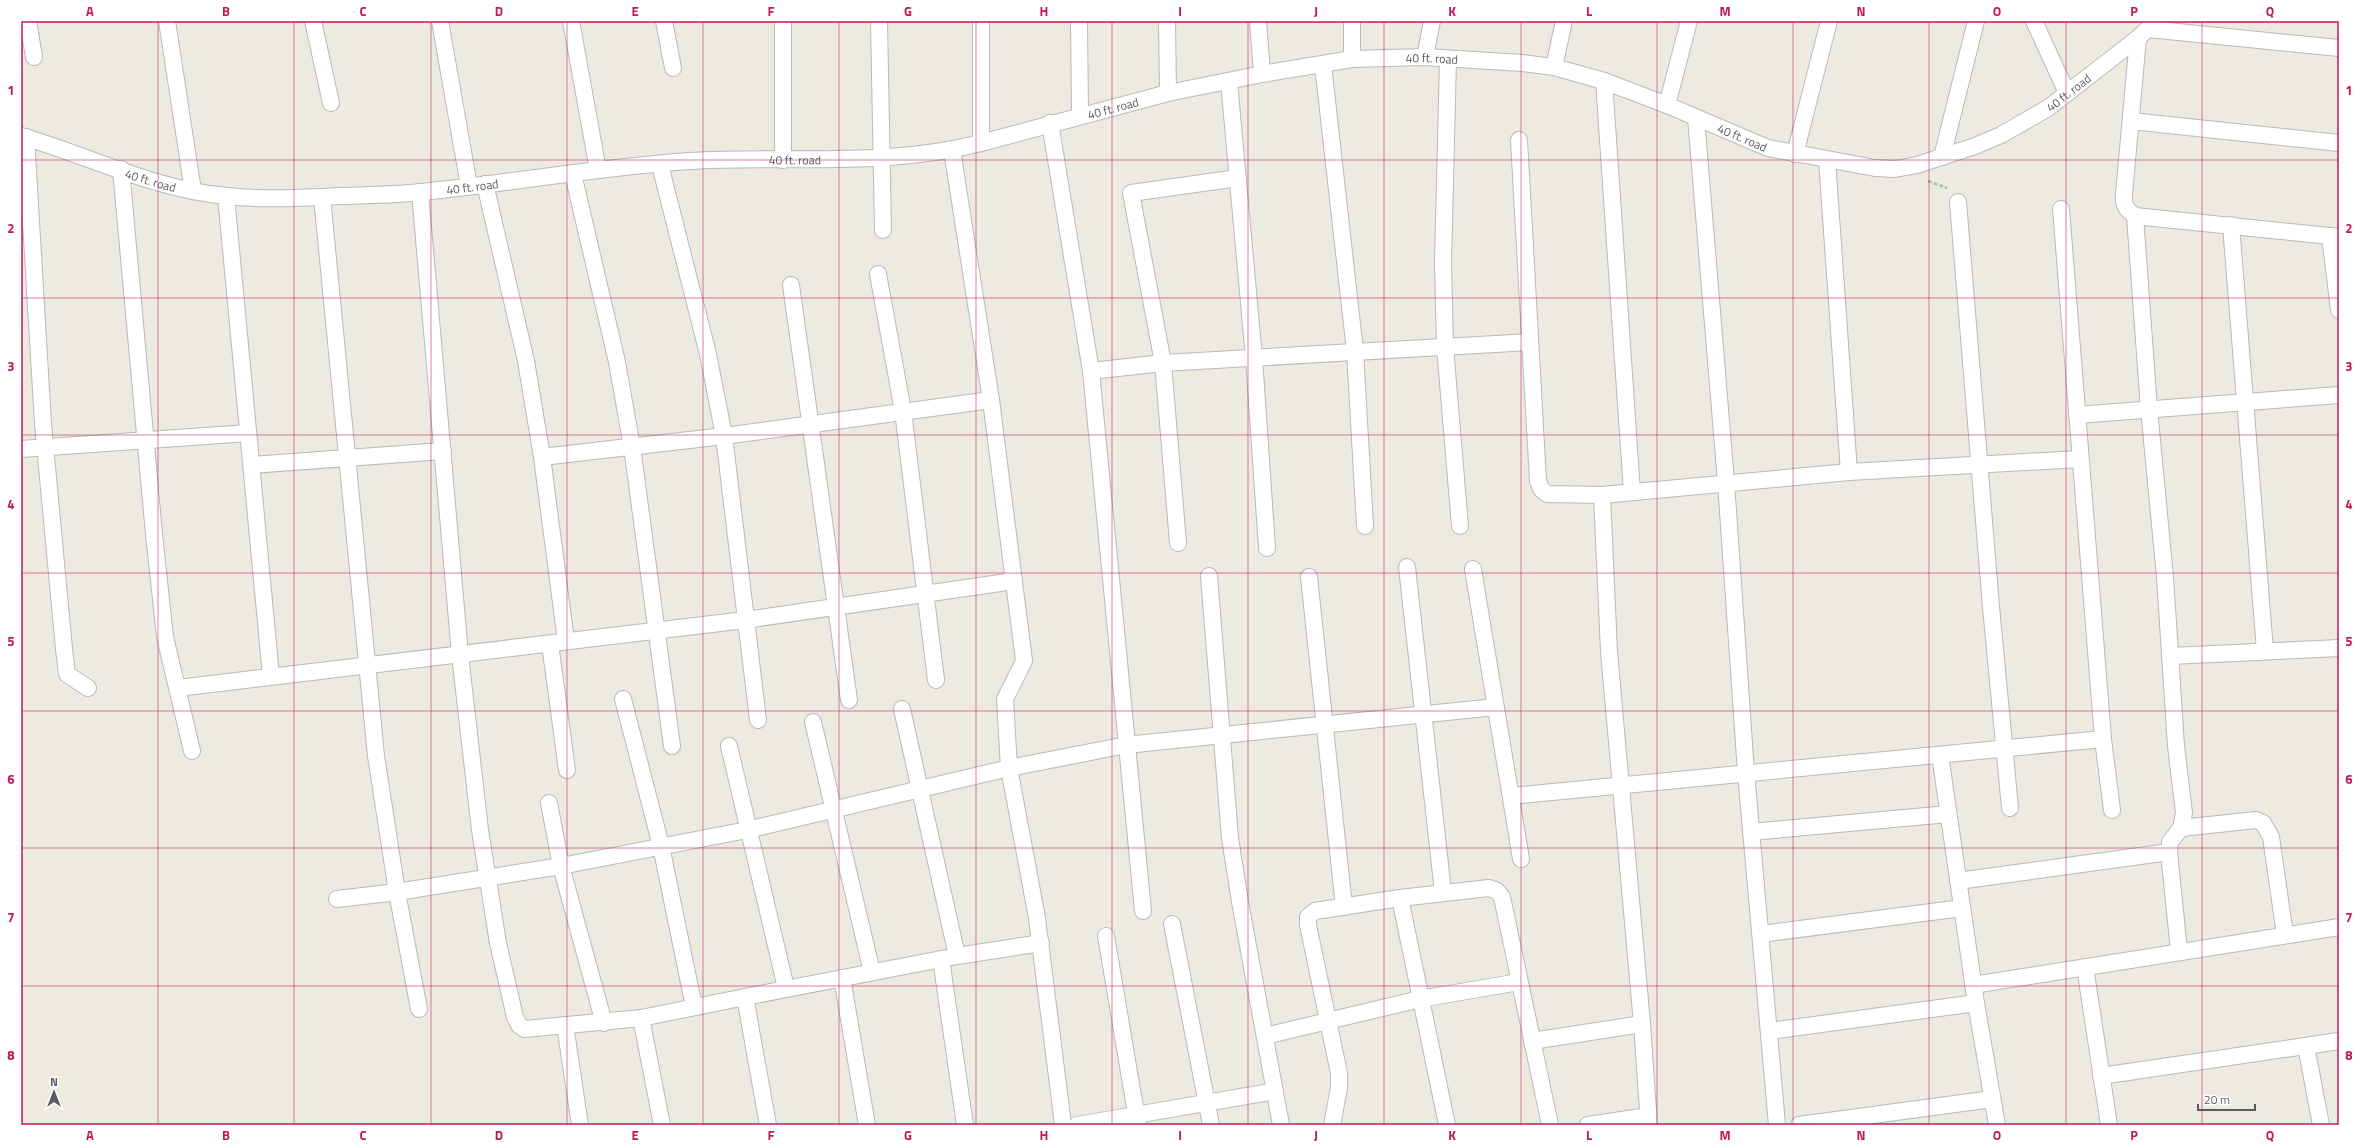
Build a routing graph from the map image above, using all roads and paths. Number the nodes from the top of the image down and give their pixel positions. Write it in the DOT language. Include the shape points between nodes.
graph roads {
  1 [pos="28,21"];
  2 [pos="167,21"];
  3 [pos="313,21"];
  4 [pos="440,21"];
  5 [pos="571,21"];
  6 [pos="664,21"];
  7 [pos="784,21"];
  8 [pos="879,21"];
  9 [pos="980,21"];
  10 [pos="1079,21"];
  11 [pos="1167,21"];
  12 [pos="1258,21"];
  13 [pos="1352,21"];
  14 [pos="1432,21"];
  15 [pos="1564,21"];
  16 [pos="1689,21"];
  17 [pos="1830,21"];
  18 [pos="1976,21"];
  19 [pos="2034,21"];
  20 [pos="2147,29"];
  21 [pos="2339,48"];
  22 [pos="34,57"];
  23 [pos="1426,57"];
  24 [pos="1352,59"];
  25 [pos="1448,59"];
  26 [pos="1323,65"];
  27 [pos="1554,67"];
  28 [pos="673,68"];
  29 [pos="1262,74"];
  30 [pos="1604,81"];
  31 [pos="1229,82"];
  32 [pos="1168,93"];
  33 [pos="2067,93"];
  34 [pos="331,103"];
  35 [pos="1667,105"];
  36 [pos="1080,115"];
  37 [pos="1696,118"];
  38 [pos="2131,122"];
  39 [pos="1050,123"];
  40 [pos="24,137"];
  41 [pos="1519,140"];
  42 [pos="981,143"];
  43 [pos="2339,143"];
  44 [pos="952,150"];
  45 [pos="1795,154"];
  46 [pos="1942,157"];
  47 [pos="882,159"];
  48 [pos="784,160"];
  49 [pos="1827,160"];
  50 [pos="660,165"];
  51 [pos="120,169"];
  52 [pos="1896,169"];
  53 [pos="598,170"];
  54 [pos="573,174"];
  55 [pos="1238,178"];
  56 [pos="485,184"];
  57 [pos="469,186"];
  58 [pos="193,191"];
  59 [pos="420,192"];
  60 [pos="226,196"];
  61 [pos="322,197"];
  62 [pos="1958,202"];
  63 [pos="2061,209"];
  64 [pos="2135,216"];
  65 [pos="2230,225"];
  66 [pos="883,230"];
  67 [pos="2334,237"];
  68 [pos="878,274"];
  69 [pos="791,285"];
  70 [pos="2339,310"];
  71 [pos="1529,342"];
  72 [pos="1445,347"];
  73 [pos="1355,351"];
  74 [pos="1254,358"];
  75 [pos="1163,363"];
  76 [pos="1091,371"];
  77 [pos="2339,395"];
  78 [pos="991,400"];
  79 [pos="2244,401"];
  80 [pos="2149,409"];
  81 [pos="902,411"];
  82 [pos="2077,415"];
  83 [pos="811,424"];
  84 [pos="248,433"];
  85 [pos="724,436"];
  86 [pos="146,440"];
  87 [pos="45,447"];
  88 [pos="632,447"];
  89 [pos="21,449"];
  90 [pos="443,451"];
  91 [pos="542,457"];
  92 [pos="346,459"];
  93 [pos="2080,459"];
  94 [pos="252,465"];
  95 [pos="1978,465"];
  96 [pos="1849,472"];
  97 [pos="1726,482"];
  98 [pos="1632,492"];
  99 [pos="1602,495"];
  100 [pos="1365,526"];
  101 [pos="1460,526"];
  102 [pos="1178,543"];
  103 [pos="1267,548"];
  104 [pos="1407,567"];
  105 [pos="1473,569"];
  106 [pos="1210,576"];
  107 [pos="1309,577"];
  108 [pos="1014,581"];
  109 [pos="924,594"];
  110 [pos="837,608"];
  111 [pos="745,620"];
  112 [pos="657,630"];
  113 [pos="566,641"];
  114 [pos="550,644"];
  115 [pos="2339,648"];
  116 [pos="2265,651"];
  117 [pos="460,655"];
  118 [pos="2170,656"];
  119 [pos="368,667"];
  120 [pos="272,676"];
  121 [pos="936,680"];
  122 [pos="88,688"];
  123 [pos="178,688"];
  124 [pos="623,699"];
  125 [pos="849,700"];
  126 [pos="1496,707"];
  127 [pos="902,709"];
  128 [pos="1422,715"];
  129 [pos="758,720"];
  130 [pos="813,722"];
  131 [pos="1324,726"];
  132 [pos="1224,735"];
  133 [pos="2104,740"];
  134 [pos="1126,745"];
  135 [pos="672,746"];
  136 [pos="729,746"];
  137 [pos="2004,750"];
  138 [pos="192,751"];
  139 [pos="1940,755"];
  140 [pos="1009,768"];
  141 [pos="567,770"];
  142 [pos="1746,773"];
  143 [pos="1620,784"];
  144 [pos="921,790"];
  145 [pos="1511,796"];
  146 [pos="549,803"];
  147 [pos="2010,808"];
  148 [pos="2112,810"];
  149 [pos="835,811"];
  150 [pos="1948,814"];
  151 [pos="2182,828"];
  152 [pos="747,830"];
  153 [pos="1751,832"];
  154 [pos="661,846"];
  155 [pos="2169,852"];
  156 [pos="1521,859"];
  157 [pos="561,866"];
  158 [pos="487,878"];
  159 [pos="1958,881"];
  160 [pos="397,892"];
  161 [pos="1443,892"];
  162 [pos="1400,898"];
  163 [pos="337,899"];
  164 [pos="1344,907"];
  165 [pos="1962,908"];
  166 [pos="1143,910"];
  167 [pos="1172,924"];
  168 [pos="2339,927"];
  169 [pos="1761,934"];
  170 [pos="2285,935"];
  171 [pos="1106,936"];
  172 [pos="1041,943"];
  173 [pos="2179,951"];
  174 [pos="958,956"];
  175 [pos="941,959"];
  176 [pos="2085,967"];
  177 [pos="872,972"];
  178 [pos="842,978"];
  179 [pos="1519,982"];
  180 [pos="1973,984"];
  181 [pos="786,988"];
  182 [pos="745,997"];
  183 [pos="1420,999"];
  184 [pos="1976,1003"];
  185 [pos="694,1007"];
  186 [pos="419,1009"];
  187 [pos="641,1018"];
  188 [pos="1328,1021"];
  189 [pos="604,1023"];
  190 [pos="1642,1024"];
  191 [pos="565,1025"];
  192 [pos="1770,1030"];
  193 [pos="1265,1036"];
  194 [pos="1532,1041"];
  195 [pos="2339,1041"];
  196 [pos="2306,1046"];
  197 [pos="2100,1076"];
  198 [pos="1275,1092"];
  199 [pos="1992,1099"];
  200 [pos="1206,1102"];
  201 [pos="1137,1120"];
  202 [pos="1648,1120"];
  203 [pos="580,1125"];
  204 [pos="662,1125"];
  205 [pos="768,1125"];
  206 [pos="867,1125"];
  207 [pos="965,1125"];
  208 [pos="1063,1125"];
  209 [pos="1077,1125"];
  210 [pos="1210,1125"];
  211 [pos="1281,1125"];
  212 [pos="1332,1125"];
  213 [pos="1448,1125"];
  214 [pos="1550,1125"];
  215 [pos="1588,1125"];
  216 [pos="1777,1125"];
  217 [pos="1799,1125"];
  218 [pos="1997,1125"];
  219 [pos="2109,1125"];
  220 [pos="2321,1125"];
  1 -- 22 [label="street"];
  2 -- 58 [label="street"];
  3 -- 34 [label="street"];
  4 -- 57 [label="street"];
  5 -- 53 [label="street"];
  6 -- 28 [label="street"];
  7 -- 48 [label="street"];
  8 -- 47 [label="street"];
  9 -- 42 [label="street"];
  10 -- 36 [label="street"];
  11 -- 32 [label="street"];
  12 -- 29 [label="street"];
  13 -- 24 [label="street"];
  14 -- 23 [label="street"];
  15 -- 27 [label="street"];
  16 -- 35 [label="street"];
  17 -- 45 [label="street"];
  18 -- 46 [label="street"];
  19 -- 33 [label="street"];
  20 -- 21 [label="street"];
  20 -- 33 [label="street, 40 ft. road"];
  20 -- 38 [label="street"];
  23 -- 24 [label="street, 40 ft. road"];
  23 -- 25 [label="street, 40 ft. road"];
  24 -- 26 [label="street, 40 ft. road"];
  25 -- 27 [label="street, 40 ft. road"];
  25 -- 72 [label="street" via="1443,263"];
  26 -- 29 [label="street, 40 ft. road"];
  26 -- 73 [label="street"];
  27 -- 30 [label="street, 40 ft. road"];
  29 -- 31 [label="street, 40 ft. road"];
  30 -- 35 [label="street, 40 ft. road"];
  30 -- 98 [label="street"];
  31 -- 32 [label="street, 40 ft. road"];
  31 -- 55 [label="street"];
  32 -- 36 [label="street, 40 ft. road"];
  33 -- 46 [label="street, 40 ft. road" via="2048,108 2001,135"];
  35 -- 37 [label="street, 40 ft. road"];
  36 -- 39 [label="street, 40 ft. road"];
  37 -- 45 [label="street, 40 ft. road" via="1747,140"];
  37 -- 97 [label="street"];
  38 -- 43 [label="street"];
  38 -- 64 [label="street" via="2123,203"];
  39 -- 42 [label="street, 40 ft. road"];
  39 -- 76 [label="street"];
  40 -- 51 [label="street, 40 ft. road"];
  40 -- 87 [label="street"];
  41 -- 71 [label="street"];
  42 -- 44 [label="street, 40 ft. road"];
  44 -- 47 [label="street, 40 ft. road"];
  44 -- 78 [label="street"];
  45 -- 49 [label="street, 40 ft. road"];
  46 -- 52 [label="street, 40 ft. road"];
  47 -- 48 [label="street, 40 ft. road"];
  47 -- 66 [label="street"];
  48 -- 50 [label="street, 40 ft. road"];
  49 -- 52 [label="street, 40 ft. road"];
  49 -- 96 [label="street"];
  50 -- 53 [label="street, 40 ft. road"];
  50 -- 85 [label="street" via="694,296"];
  51 -- 58 [label="street, 40 ft. road"];
  51 -- 86 [label="street"];
  52 -- 62 [label="path" via="1951,190"];
  53 -- 54 [label="street, 40 ft. road"];
  54 -- 56 [label="street, 40 ft. road"];
  54 -- 88 [label="street" via="617,362"];
  55 -- 74 [label="street"];
  55 -- 75 [label="street" via="1131,193"];
  56 -- 57 [label="street, 40 ft. road"];
  56 -- 91 [label="street" via="526,361"];
  57 -- 59 [label="street, 40 ft. road"];
  58 -- 60 [label="street, 40 ft. road"];
  59 -- 61 [label="street, 40 ft. road"];
  59 -- 90 [label="street"];
  60 -- 61 [label="street, 40 ft. road" via="280,199"];
  60 -- 84 [label="street"];
  61 -- 92 [label="street"];
  62 -- 95 [label="street"];
  63 -- 82 [label="street"];
  64 -- 65 [label="street"];
  64 -- 80 [label="street"];
  65 -- 67 [label="street"];
  65 -- 79 [label="street"];
  67 -- 70 [label="street"];
  68 -- 81 [label="street"];
  69 -- 83 [label="street"];
  71 -- 72 [label="street"];
  71 -- 99 [label="street" via="1538,481 1541,489 1548,494 1564,496"];
  72 -- 73 [label="street"];
  72 -- 101 [label="street"];
  73 -- 74 [label="street"];
  73 -- 100 [label="street"];
  74 -- 75 [label="street"];
  74 -- 103 [label="street"];
  75 -- 76 [label="street"];
  75 -- 102 [label="street"];
  76 -- 134 [label="street"];
  77 -- 79 [label="street"];
  78 -- 81 [label="street"];
  78 -- 108 [label="street"];
  79 -- 80 [label="street"];
  79 -- 116 [label="street"];
  80 -- 82 [label="street"];
  80 -- 118 [label="street"];
  81 -- 83 [label="street"];
  81 -- 109 [label="street"];
  82 -- 93 [label="street"];
  83 -- 85 [label="street"];
  83 -- 110 [label="street"];
  84 -- 86 [label="street"];
  84 -- 94 [label="street"];
  85 -- 88 [label="street"];
  85 -- 111 [label="street"];
  86 -- 87 [label="street"];
  86 -- 123 [label="street" via="165,637"];
  87 -- 89 [label="street"];
  87 -- 122 [label="street" via="67,674"];
  88 -- 91 [label="street"];
  88 -- 112 [label="street"];
  90 -- 92 [label="street"];
  90 -- 117 [label="street"];
  91 -- 113 [label="street"];
  92 -- 94 [label="street"];
  92 -- 119 [label="street"];
  93 -- 95 [label="street"];
  93 -- 133 [label="street"];
  94 -- 120 [label="street"];
  95 -- 96 [label="street"];
  95 -- 137 [label="street"];
  96 -- 97 [label="street"];
  97 -- 98 [label="street"];
  97 -- 142 [label="street"];
  98 -- 99 [label="street"];
  99 -- 143 [label="street" via="1609,652"];
  104 -- 128 [label="street"];
  105 -- 126 [label="street"];
  106 -- 132 [label="street"];
  107 -- 131 [label="street"];
  108 -- 109 [label="street"];
  108 -- 140 [label="street" via="1024,661 1005,699"];
  109 -- 110 [label="street"];
  109 -- 121 [label="street"];
  110 -- 111 [label="street"];
  110 -- 125 [label="street"];
  111 -- 112 [label="street"];
  111 -- 129 [label="street"];
  112 -- 113 [label="street"];
  112 -- 135 [label="street"];
  113 -- 114 [label="street"];
  114 -- 117 [label="street"];
  114 -- 141 [label="street"];
  115 -- 116 [label="street"];
  116 -- 118 [label="street"];
  117 -- 119 [label="street"];
  117 -- 158 [label="street"];
  118 -- 151 [label="street" via="2184,813"];
  119 -- 120 [label="street"];
  119 -- 160 [label="street" via="376,756"];
  120 -- 123 [label="street"];
  123 -- 138 [label="street"];
  124 -- 154 [label="street"];
  126 -- 128 [label="street"];
  126 -- 145 [label="street"];
  127 -- 144 [label="street"];
  128 -- 131 [label="street"];
  128 -- 161 [label="street"];
  130 -- 149 [label="street"];
  131 -- 132 [label="street"];
  131 -- 164 [label="street"];
  132 -- 134 [label="street"];
  132 -- 193 [label="street" via="1230,838"];
  133 -- 137 [label="street"];
  133 -- 148 [label="street"];
  134 -- 140 [label="street"];
  134 -- 166 [label="street"];
  136 -- 152 [label="street"];
  137 -- 139 [label="street"];
  137 -- 147 [label="street"];
  139 -- 142 [label="street"];
  139 -- 150 [label="street"];
  140 -- 144 [label="street"];
  140 -- 172 [label="street"];
  142 -- 143 [label="street"];
  142 -- 153 [label="street"];
  143 -- 145 [label="street"];
  143 -- 190 [label="street"];
  144 -- 149 [label="street"];
  144 -- 174 [label="street"];
  145 -- 156 [label="street"];
  146 -- 157 [label="street"];
  149 -- 152 [label="street"];
  149 -- 177 [label="street"];
  150 -- 153 [label="street"];
  150 -- 159 [label="street"];
  151 -- 155 [label="street" via="2170,842"];
  151 -- 170 [label="street" via="2256,820 2263,823 2271,837"];
  152 -- 154 [label="street"];
  152 -- 181 [label="street"];
  153 -- 169 [label="street"];
  154 -- 157 [label="street"];
  154 -- 185 [label="street"];
  155 -- 159 [label="street"];
  155 -- 173 [label="street"];
  157 -- 158 [label="street"];
  157 -- 189 [label="street"];
  158 -- 160 [label="street"];
  158 -- 191 [label="street" via="498,943 519,1025 525,1029"];
  159 -- 165 [label="street"];
  160 -- 163 [label="street"];
  160 -- 186 [label="street"];
  161 -- 162 [label="street"];
  161 -- 179 [label="street" via="1489,888 1497,891 1502,897"];
  162 -- 164 [label="street"];
  162 -- 183 [label="street"];
  164 -- 188 [label="street" via="1315,911 1308,917"];
  165 -- 169 [label="street"];
  165 -- 180 [label="street"];
  167 -- 200 [label="street"];
  168 -- 170 [label="street"];
  169 -- 192 [label="street"];
  170 -- 173 [label="street"];
  171 -- 201 [label="street"];
  172 -- 174 [label="street"];
  172 -- 208 [label="street"];
  173 -- 176 [label="street"];
  174 -- 175 [label="street"];
  175 -- 177 [label="street"];
  175 -- 207 [label="street"];
  176 -- 180 [label="street"];
  176 -- 197 [label="street"];
  177 -- 178 [label="street"];
  178 -- 181 [label="street"];
  178 -- 206 [label="street"];
  179 -- 183 [label="street"];
  179 -- 194 [label="street"];
  180 -- 184 [label="street"];
  181 -- 182 [label="street"];
  182 -- 185 [label="street"];
  182 -- 205 [label="street"];
  183 -- 188 [label="street"];
  183 -- 213 [label="street"];
  184 -- 192 [label="street"];
  184 -- 199 [label="street"];
  185 -- 187 [label="street"];
  187 -- 189 [label="street"];
  187 -- 204 [label="street"];
  188 -- 193 [label="street"];
  188 -- 212 [label="street" via="1340,1088"];
  189 -- 191 [label="street"];
  190 -- 194 [label="street"];
  190 -- 202 [label="street"];
  191 -- 203 [label="street"];
  192 -- 216 [label="street"];
  193 -- 198 [label="street"];
  194 -- 214 [label="street"];
  195 -- 196 [label="street"];
  196 -- 197 [label="street"];
  196 -- 220 [label="street"];
  197 -- 219 [label="street"];
  198 -- 200 [label="street"];
  198 -- 211 [label="street"];
  199 -- 217 [label="street"];
  199 -- 218 [label="street"];
  200 -- 201 [label="street"];
  200 -- 210 [label="street"];
  201 -- 209 [label="street"];
  202 -- 215 [label="street"];
}
